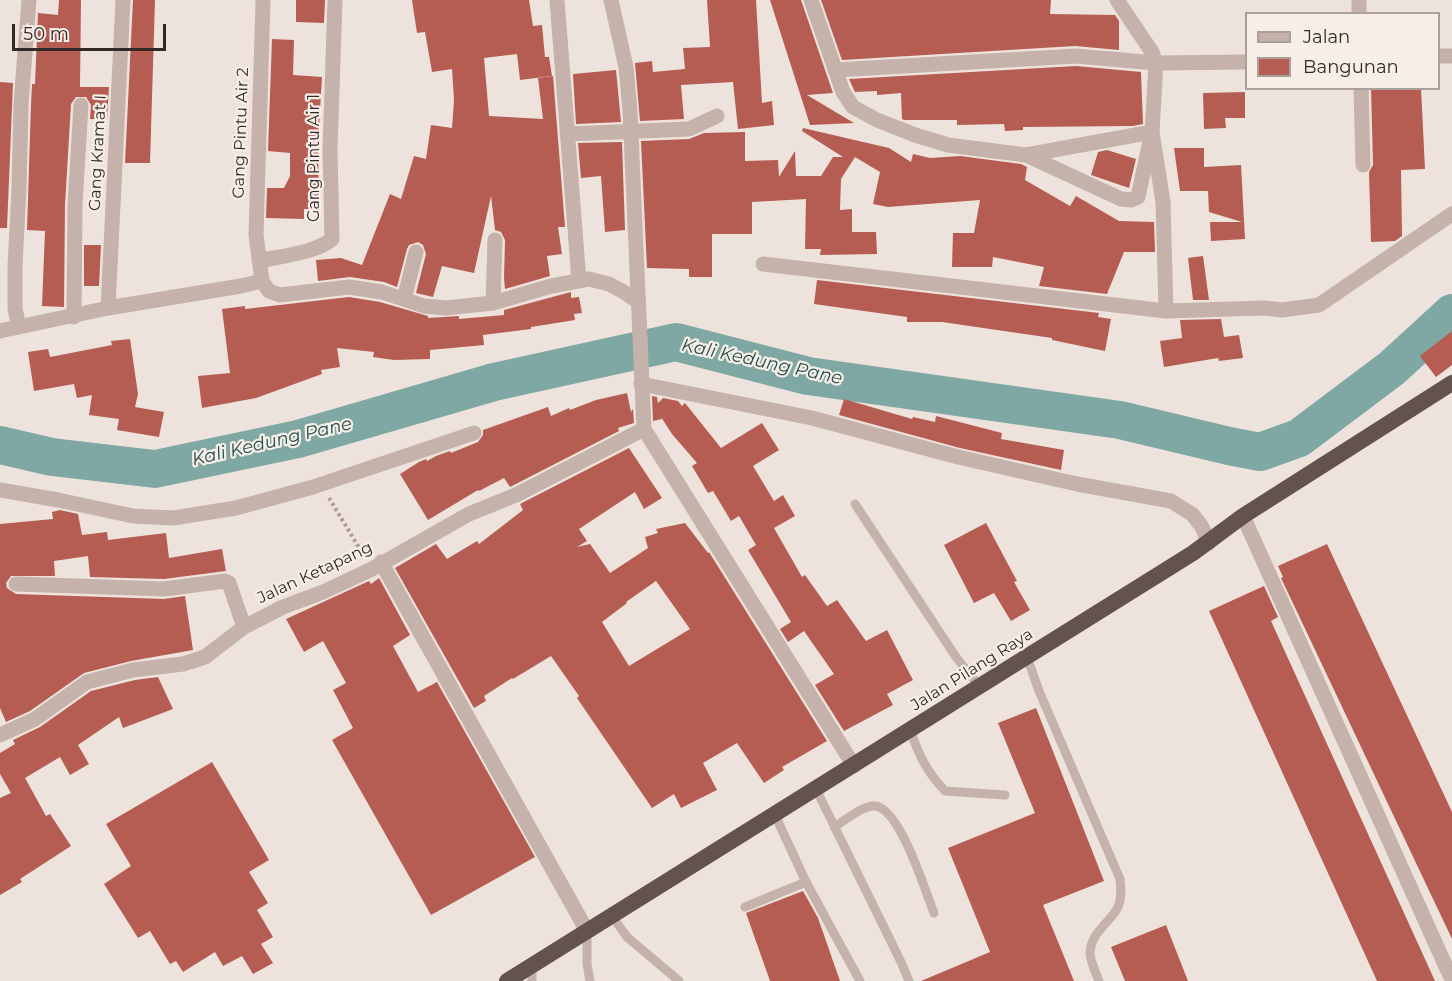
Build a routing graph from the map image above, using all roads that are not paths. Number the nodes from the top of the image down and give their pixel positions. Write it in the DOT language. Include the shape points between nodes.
graph roads {
  1 [pos="29,0"];
  2 [pos="123,0"];
  3 [pos="263,0"];
  4 [pos="335,0"];
  5 [pos="557,0"];
  6 [pos="611,0"];
  7 [pos="811,0"];
  8 [pos="1117,0"];
  9 [pos="1245,62"];
  10 [pos="1156,63"];
  11 [pos="835,70"];
  12 [pos="1361,90"];
  13 [pos="81,105"];
  14 [pos="717,116"];
  15 [pos="632,132"];
  16 [pos="1152,132"];
  17 [pos="567,134"];
  18 [pos="1026,155"];
  19 [pos="1363,165"];
  20 [pos="1452,214"];
  21 [pos="495,240"];
  22 [pos="416,252"];
  23 [pos="763,264"];
  24 [pos="263,277"];
  25 [pos="579,281"];
  26 [pos="404,298"];
  27 [pos="493,303"];
  28 [pos="108,308"];
  29 [pos="637,308"];
  30 [pos="1166,311"];
  31 [pos="74,317"];
  32 [pos="19,326"];
  33 [pos="0,331"];
  34 [pos="642,379"];
  35 [pos="1452,382"];
  36 [pos="644,429"];
  37 [pos="474,433"];
  38 [pos="0,490"];
  39 [pos="855,504"];
  40 [pos="1243,516"];
  41 [pos="1209,543"];
  42 [pos="376,566"];
  43 [pos="16,584"];
  44 [pos="244,627"];
  45 [pos="1028,657"];
  46 [pos="980,687"];
  47 [pos="910,730"];
  48 [pos="0,735"];
  49 [pos="854,766"];
  50 [pos="816,789"];
  51 [pos="1005,795"];
  52 [pos="775,815"];
  53 [pos="834,827"];
  54 [pos="806,882"];
  55 [pos="745,907"];
  56 [pos="934,913"];
  57 [pos="612,916"];
  58 [pos="587,931"];
  59 [pos="532,973"];
  60 [pos="1452,980"];
  61 [pos="507,981"];
  62 [pos="590,981"];
  63 [pos="679,981"];
  64 [pos="860,981"];
  65 [pos="909,981"];
  66 [pos="1100,981"];
  1 -- 32 [label="street" via="15,266"];
  2 -- 28 [label="street, Gang Kramat I"];
  3 -- 24 [label="street, Gang Pintu Air 2" via="256,235"];
  4 -- 24 [label="street, Gang Pintu Air 1" via="330,150 332,239 303,251"];
  5 -- 17 [label="street"];
  6 -- 15 [label="street" via="626,67"];
  7 -- 11 [label="street"];
  8 -- 10 [label="street"];
  9 -- 10 [label="street"];
  10 -- 11 [label="street" via="1076,56"];
  10 -- 16 [label="street"];
  11 -- 18 [label="street" via="846,100 877,120 948,145"];
  12 -- 19 [label="street"];
  13 -- 31 [label="street"];
  14 -- 15 [label="street" via="689,129"];
  15 -- 17 [label="street"];
  15 -- 29 [label="street"];
  16 -- 18 [label="street"];
  16 -- 18 [label="street" via="1138,197 1131,200 1121,199"];
  16 -- 30 [label="street" via="1163,202"];
  17 -- 25 [label="street"];
  20 -- 30 [label="street" via="1319,305 1282,310"];
  21 -- 27 [label="street"];
  22 -- 26 [label="street"];
  23 -- 30 [label="street"];
  24 -- 26 [label="street" via="280,295 349,287"];
  24 -- 28 [label="street" via="241,286"];
  25 -- 27 [label="street"];
  25 -- 29 [label="street" via="609,284 624,292"];
  26 -- 27 [label="street" via="424,306 446,308"];
  28 -- 31 [label="street"];
  29 -- 34 [label="street"];
  31 -- 32 [label="street"];
  32 -- 33 [label="street"];
  34 -- 36 [label="street"];
  34 -- 41 [label="street" via="812,418 968,460 1171,501 1193,515"];
  35 -- 40 [label="highway, Jalan Pilang Raya"];
  36 -- 42 [label="street, Jalan Ketapang" via="516,495 469,514"];
  36 -- 49 [label="street"];
  37 -- 38 [label="street" via="321,484 236,508 173,518 134,516"];
  39 -- 46 [label="lane"];
  40 -- 41 [label="highway, Jalan Pilang Raya"];
  40 -- 60 [label="street"];
  41 -- 45 [label="highway, Jalan Pilang Raya"];
  42 -- 44 [label="street, Jalan Ketapang"];
  42 -- 58 [label="street"];
  43 -- 44 [label="street" via="164,589 225,581"];
  44 -- 48 [label="street, Jalan Ketapang" via="205,657 87,682 35,719"];
  45 -- 46 [label="highway, Jalan Pilang Raya"];
  45 -- 66 [label="lane" via="1120,879 1118,907 1091,945 1090,957"];
  46 -- 47 [label="highway, Jalan Pilang Raya"];
  47 -- 49 [label="highway, Jalan Pilang Raya"];
  47 -- 51 [label="lane" via="921,760 945,791"];
  49 -- 50 [label="highway, Jalan Pilang Raya"];
  50 -- 52 [label="highway, Jalan Pilang Raya"];
  50 -- 53 [label="lane"];
  52 -- 54 [label="lane"];
  52 -- 57 [label="highway, Jalan Pilang Raya"];
  53 -- 56 [label="lane" via="865,808 875,806 886,811 903,837"];
  53 -- 65 [label="lane"];
  54 -- 55 [label="lane"];
  54 -- 64 [label="lane"];
  57 -- 58 [label="highway, Jalan Pilang Raya"];
  57 -- 63 [label="lane" via="627,937"];
  58 -- 59 [label="highway, Jalan Pilang Raya"];
  58 -- 62 [label="lane"];
  59 -- 61 [label="highway, Jalan Pilang Raya"];
}
